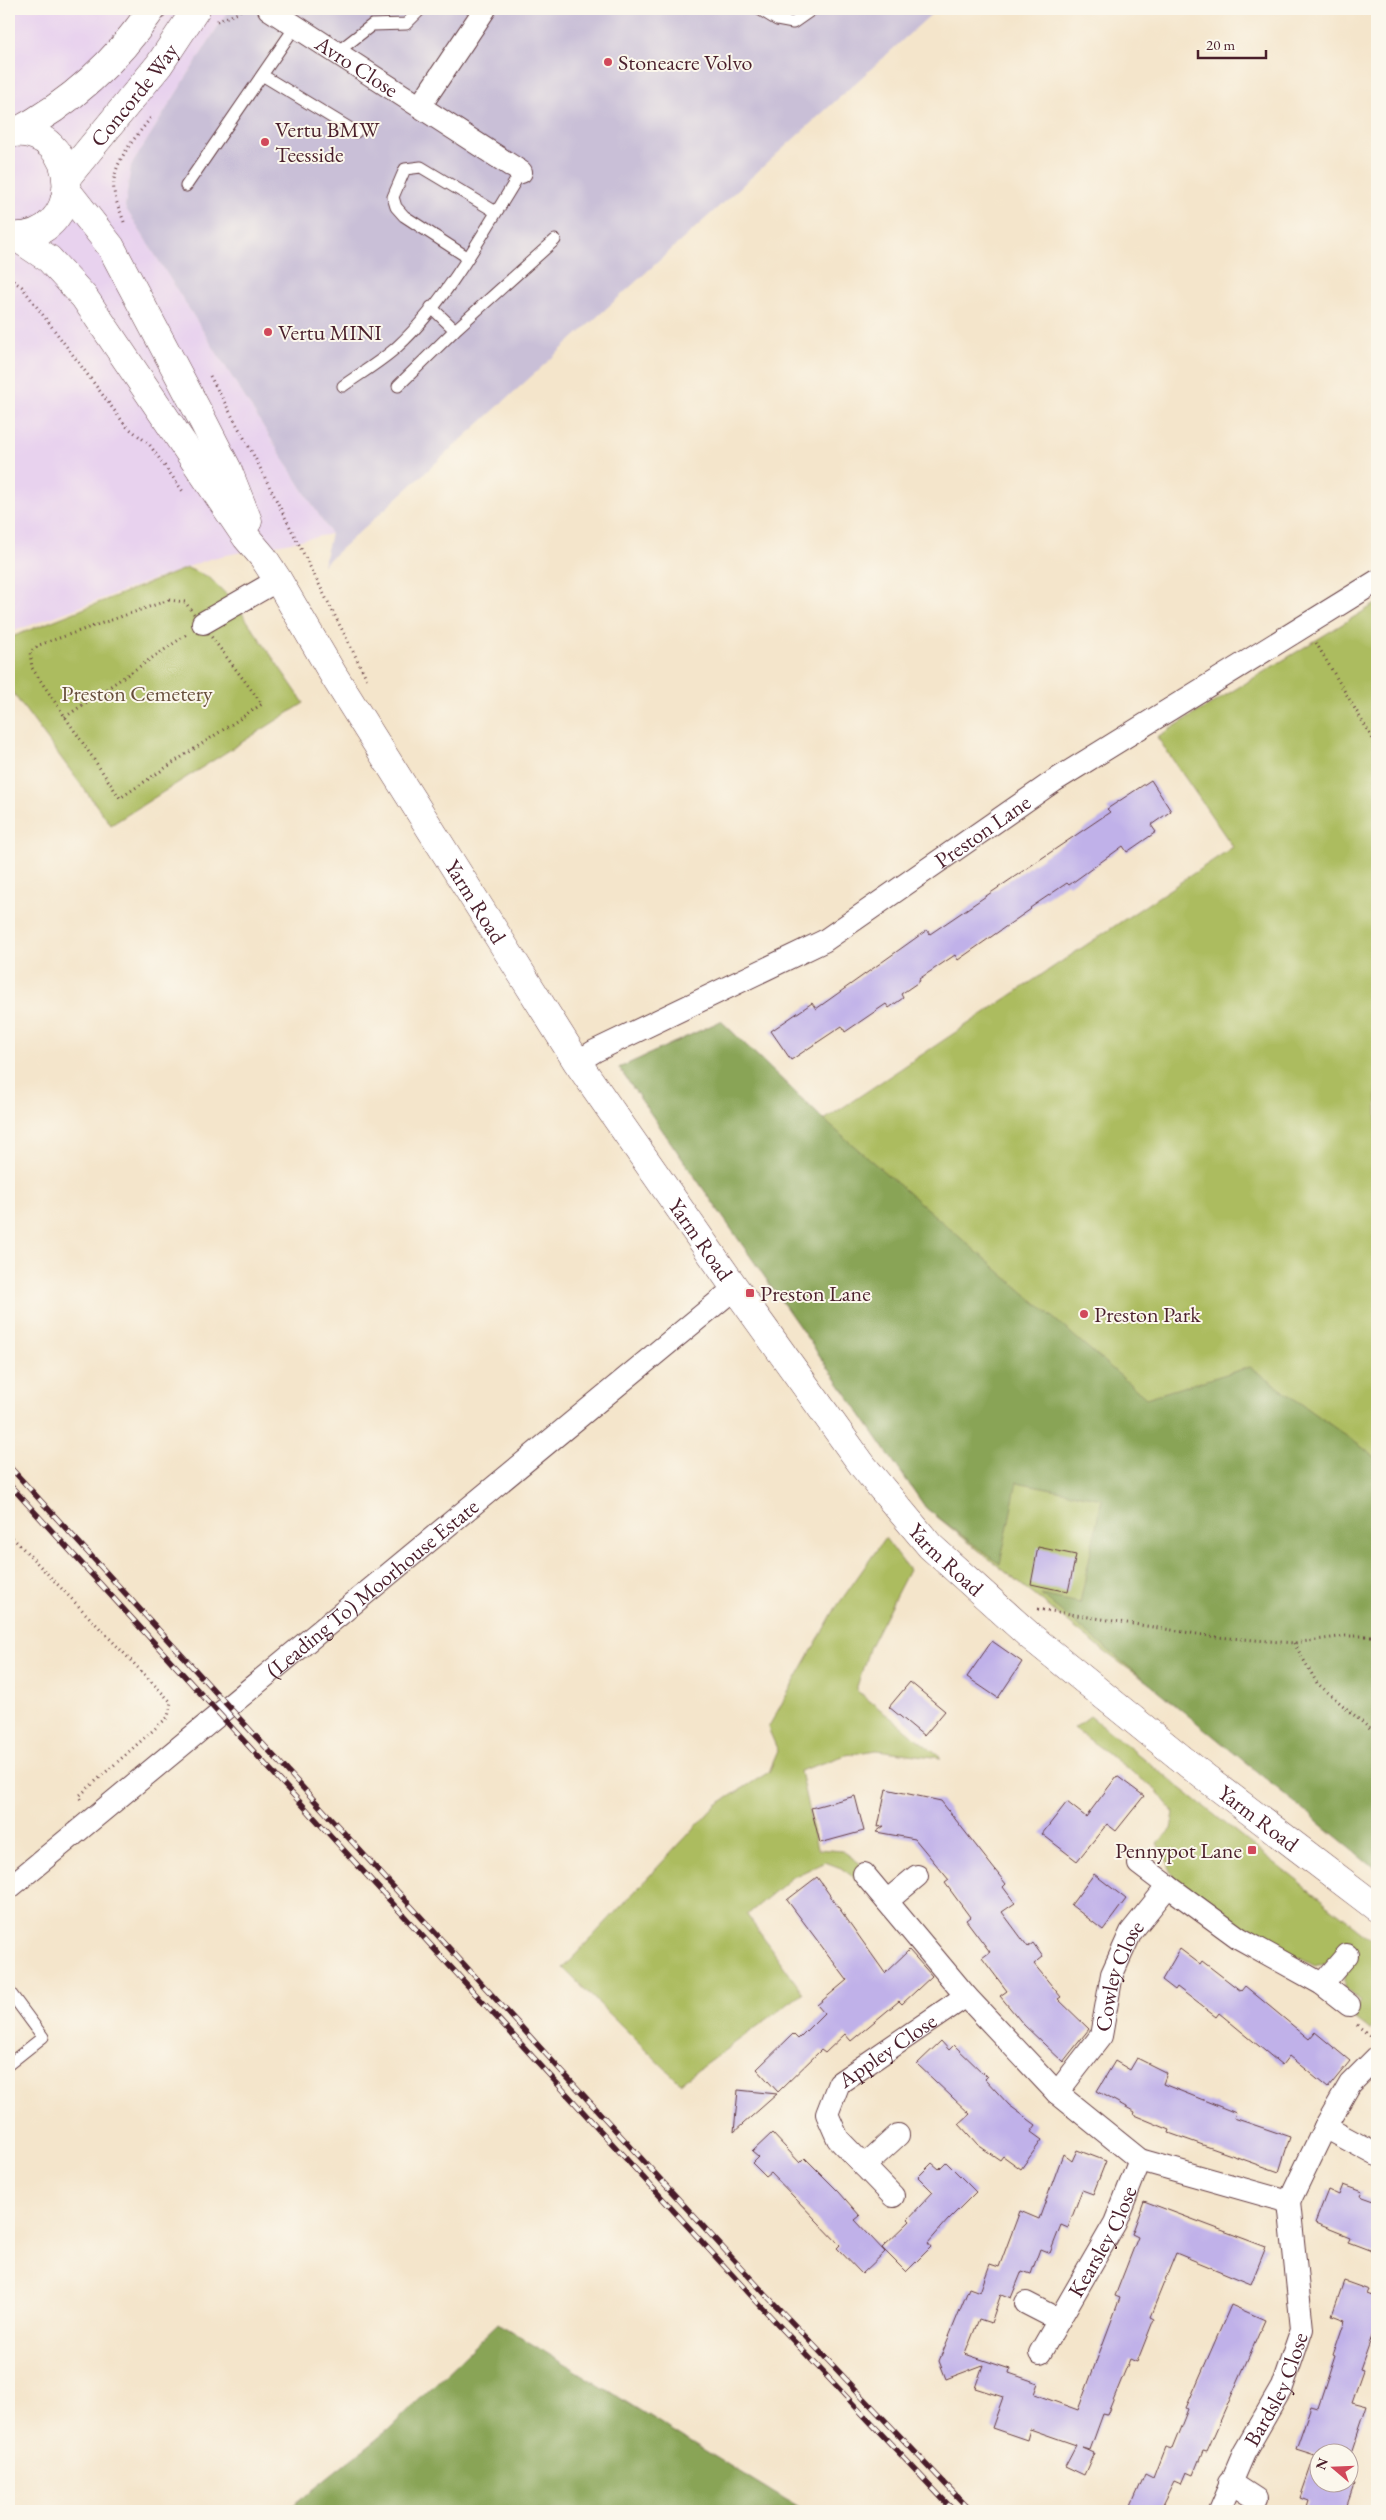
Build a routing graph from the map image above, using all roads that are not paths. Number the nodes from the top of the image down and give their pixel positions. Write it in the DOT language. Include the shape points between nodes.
graph roads {
  1 [pos="152,9"];
  2 [pos="269,9"];
  3 [pos="421,9"];
  4 [pos="485,9"];
  5 [pos="759,9"];
  6 [pos="813,9"];
  7 [pos="205,15"];
  8 [pos="295,27"];
  9 [pos="336,53"];
  10 [pos="262,74"];
  11 [pos="420,106"];
  12 [pos="356,132"];
  13 [pos="11,133"];
  14 [pos="521,172"];
  15 [pos="67,184"];
  16 [pos="186,186"];
  17 [pos="496,212"];
  18 [pos="12,236"];
  19 [pos="555,240"];
  20 [pos="467,257"];
  21 [pos="432,307"];
  22 [pos="455,330"];
  23 [pos="342,386"];
  24 [pos="398,386"];
  25 [pos="263,557"];
  26 [pos="278,580"];
  27 [pos="1377,581"];
  28 [pos="195,628"];
  29 [pos="577,1062"];
  30 [pos="735,1288"];
  31 [pos="1139,1864"];
  32 [pos="864,1874"];
  33 [pos="916,1876"];
  34 [pos="1168,1886"];
  35 [pos="9,1888"];
  36 [pos="887,1901"];
  37 [pos="1377,1908"];
  38 [pos="1347,1955"];
  39 [pos="1322,1984"];
  40 [pos="9,1991"];
  41 [pos="966,1996"];
  42 [pos="1349,2006"];
  43 [pos="1377,2057"];
  44 [pos="9,2064"];
  45 [pos="1056,2093"];
  46 [pos="1325,2128"];
  47 [pos="898,2135"];
  48 [pos="1377,2155"];
  49 [pos="1140,2160"];
  50 [pos="864,2166"];
  51 [pos="893,2196"];
  52 [pos="1289,2202"];
  53 [pos="1026,2303"];
  54 [pos="1059,2320"];
  55 [pos="1040,2353"];
  56 [pos="1230,2482"];
  57 [pos="1256,2499"];
  58 [pos="1219,2511"];
  1 -- 13 [label="main road, Concorde Way" via="135,34 96,78 45,117"];
  2 -- 8 [label="street, Avro Close"];
  3 -- 9 [label="lane" via="406,24 372,25"];
  4 -- 11 [label="street, Avro Close"];
  5 -- 6 [label="lane" via="777,20 793,23"];
  7 -- 15 [label="main road, Concorde Way" via="159,65"];
  8 -- 9 [label="street, Avro Close"];
  8 -- 10 [label="lane"];
  9 -- 11 [label="street, Avro Close"];
  10 -- 12 [label="lane"];
  10 -- 16 [label="lane"];
  11 -- 14 [label="street, Avro Close"];
  13 -- 15 [label="main road" via="38,138 48,144 63,164"];
  14 -- 17 [label="lane"];
  15 -- 18 [label="main road, Concorde Way" via="63,205 55,218 30,234"];
  15 -- 25 [label="main road" via="111,247 223,460"];
  17 -- 20 [label="lane"];
  17 -- 20 [label="lane" via="421,167 406,169 392,197 396,207 404,216"];
  18 -- 25 [label="main road" via="49,259 84,298 246,538"];
  19 -- 22 [label="lane"];
  20 -- 21 [label="lane"];
  21 -- 22 [label="lane"];
  21 -- 23 [label="lane" via="398,346"];
  22 -- 24 [label="lane"];
  25 -- 26 [label="main road, Yarm Road"];
  26 -- 28 [label="street"];
  26 -- 29 [label="main road, Yarm Road" via="334,676"];
  27 -- 29 [label="street, Preston Lane" via="1054,781 824,941"];
  29 -- 30 [label="main road, Yarm Road"];
  30 -- 35 [label="street, (Leading To) Moorhouse Estate"];
  30 -- 37 [label="main road, Yarm Road" via="864,1466 930,1546 1045,1649 1197,1771"];
  31 -- 34 [label="street"];
  32 -- 36 [label="street"];
  33 -- 36 [label="street"];
  34 -- 39 [label="street" via="1239,1938"];
  34 -- 45 [label="street, Cowley Close" via="1131,1932 1112,1974 1101,2036"];
  36 -- 41 [label="street"];
  38 -- 39 [label="street"];
  39 -- 42 [label="street"];
  40 -- 44 [label="lane" via="43,2037"];
  41 -- 45 [label="street"];
  41 -- 50 [label="street, Appley Close" via="840,2083 827,2114 838,2140"];
  43 -- 46 [label="street" via="1350,2084"];
  45 -- 49 [label="street"];
  46 -- 48 [label="street"];
  46 -- 52 [label="street"];
  47 -- 50 [label="street"];
  49 -- 52 [label="street"];
  49 -- 54 [label="street, Kearsley Close" via="1115,2223"];
  50 -- 51 [label="street, Appley Close"];
  52 -- 56 [label="street, Bardsley Close" via="1302,2329 1282,2388"];
  53 -- 54 [label="street, Kearsley Close"];
  54 -- 55 [label="street, Kearsley Close"];
  56 -- 57 [label="street"];
  56 -- 58 [label="street, Bardsley Close"];
}
